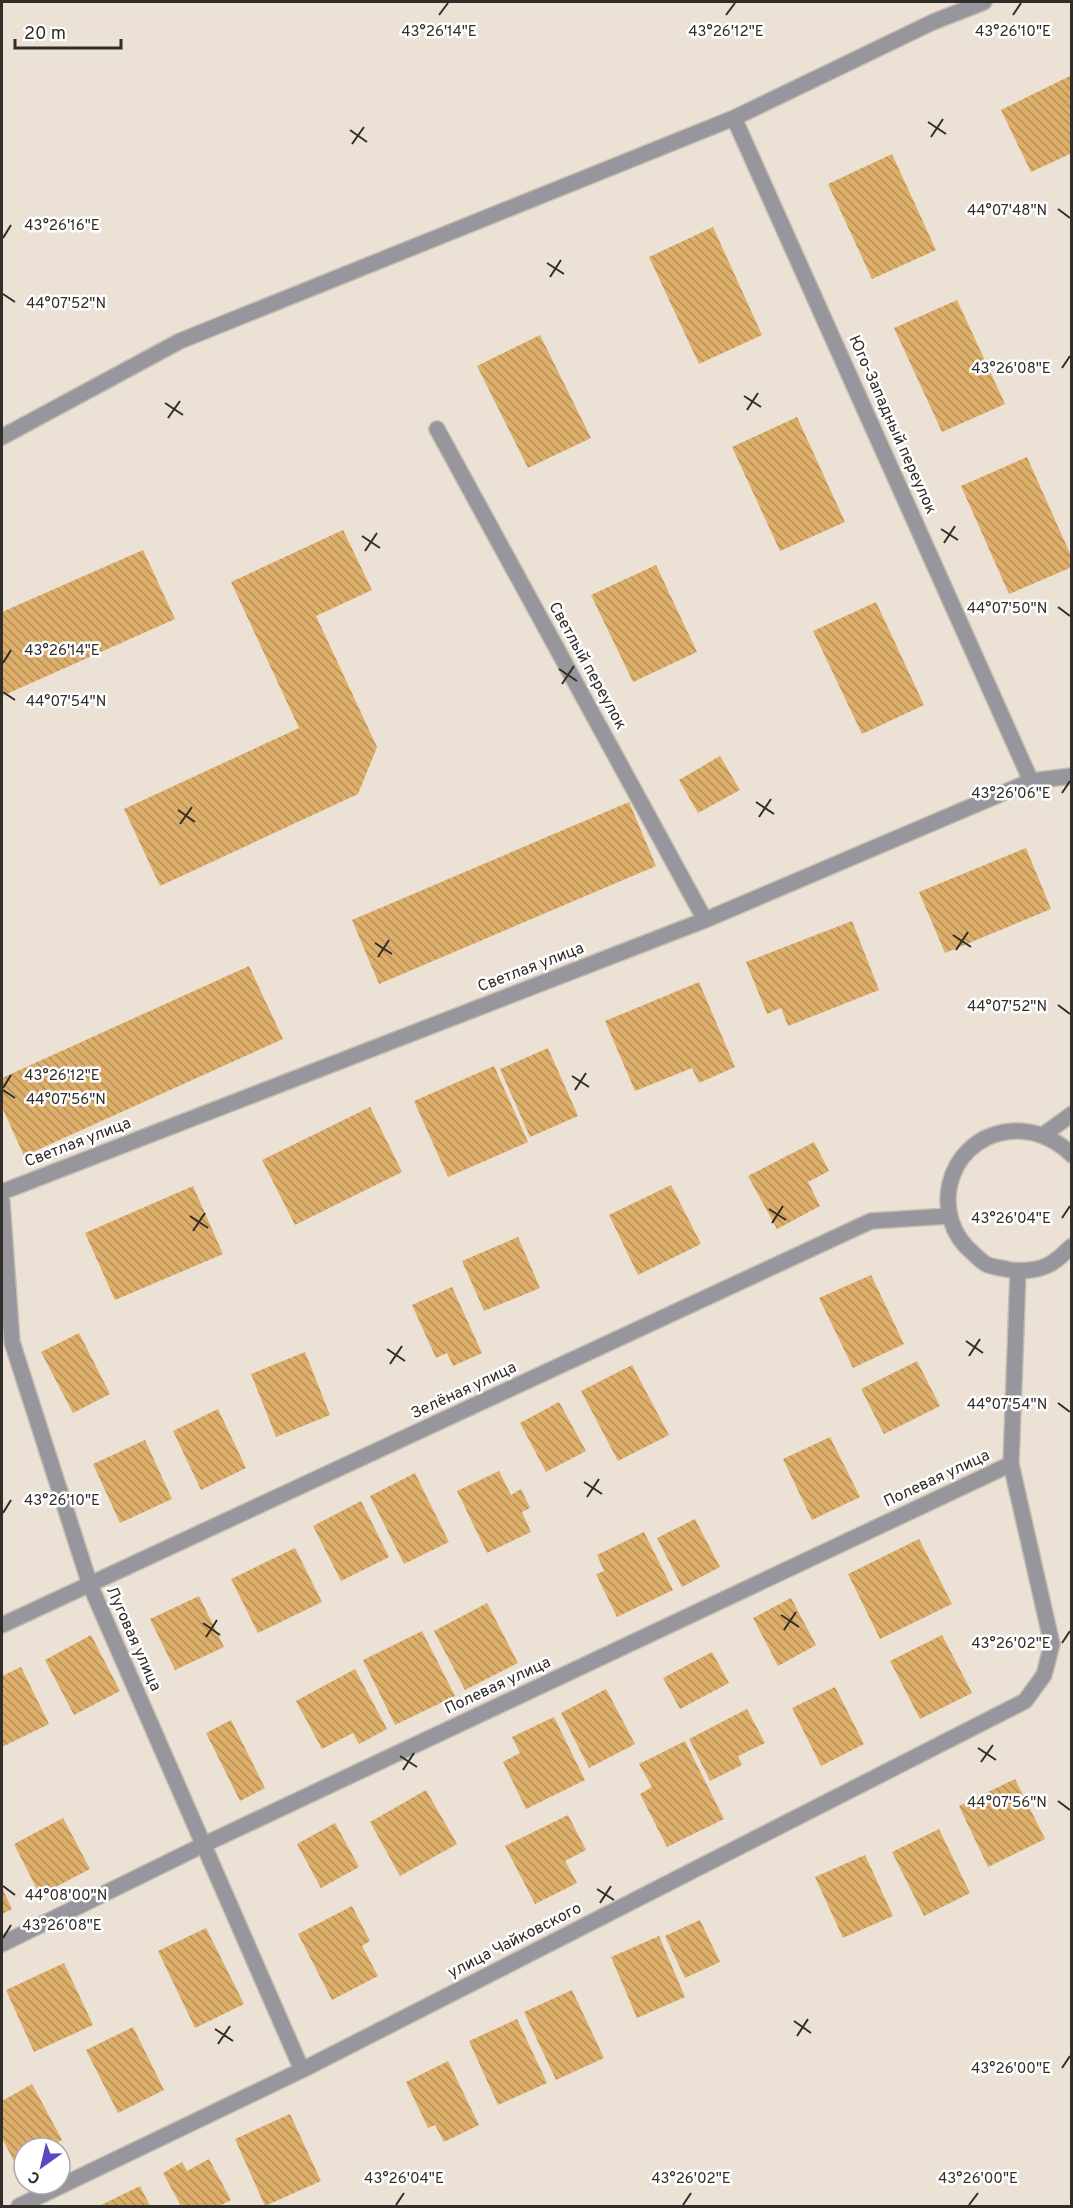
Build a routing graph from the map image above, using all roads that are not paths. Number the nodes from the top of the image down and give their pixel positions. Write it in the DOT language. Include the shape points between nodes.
graph roads {
  1 [pos="984,2"];
  2 [pos="734,118"];
  3 [pos="437,429"];
  4 [pos="2,437"];
  5 [pos="1071,776"];
  6 [pos="1031,781"];
  7 [pos="705,920"];
  8 [pos="1071,1114"];
  9 [pos="1043,1135"];
  10 [pos="1071,1155"];
  11 [pos="2,1192"];
  12 [pos="2,1202"];
  13 [pos="949,1216"];
  14 [pos="1069,1254"];
  15 [pos="1018,1272"];
  16 [pos="7,1345"];
  17 [pos="1011,1464"];
  18 [pos="90,1585"];
  19 [pos="2,1625"];
  20 [pos="202,1845"];
  21 [pos="2,1944"];
  22 [pos="302,2070"];
  23 [pos="19,2206"];
  1 -- 2 [label="street" via="933,22"];
  2 -- 4 [label="street" via="180,341"];
  2 -- 6 [label="street, Юго-Западный переулок"];
  3 -- 7 [label="street, Светлый переулок"];
  5 -- 6 [label="street, Светлая улица"];
  6 -- 7 [label="street, Светлая улица"];
  7 -- 11 [label="street, Светлая улица"];
  8 -- 9 [label="street"];
  9 -- 10 [label="street"];
  9 -- 13 [label="street" via="1018,1130 994,1134 971,1147 950,1183"];
  12 -- 16 [label="street, Луговая улица"];
  13 -- 15 [label="street" via="962,1245 987,1265"];
  13 -- 18 [label="street, Зелёная улица" via="871,1221"];
  14 -- 15 [label="street" via="1050,1264"];
  15 -- 17 [label="street"];
  16 -- 18 [label="street, Луговая улица"];
  17 -- 20 [label="street, Полевая улица"];
  17 -- 22 [label="street, улица Чайковского" via="1052,1644 1044,1675 1025,1701"];
  18 -- 19 [label="street, Зелёная улица"];
  18 -- 20 [label="street, Луговая улица"];
  20 -- 21 [label="street, Полевая улица"];
  20 -- 22 [label="street, Луговая улица"];
  22 -- 23 [label="street, улица Чайковского"];
}
